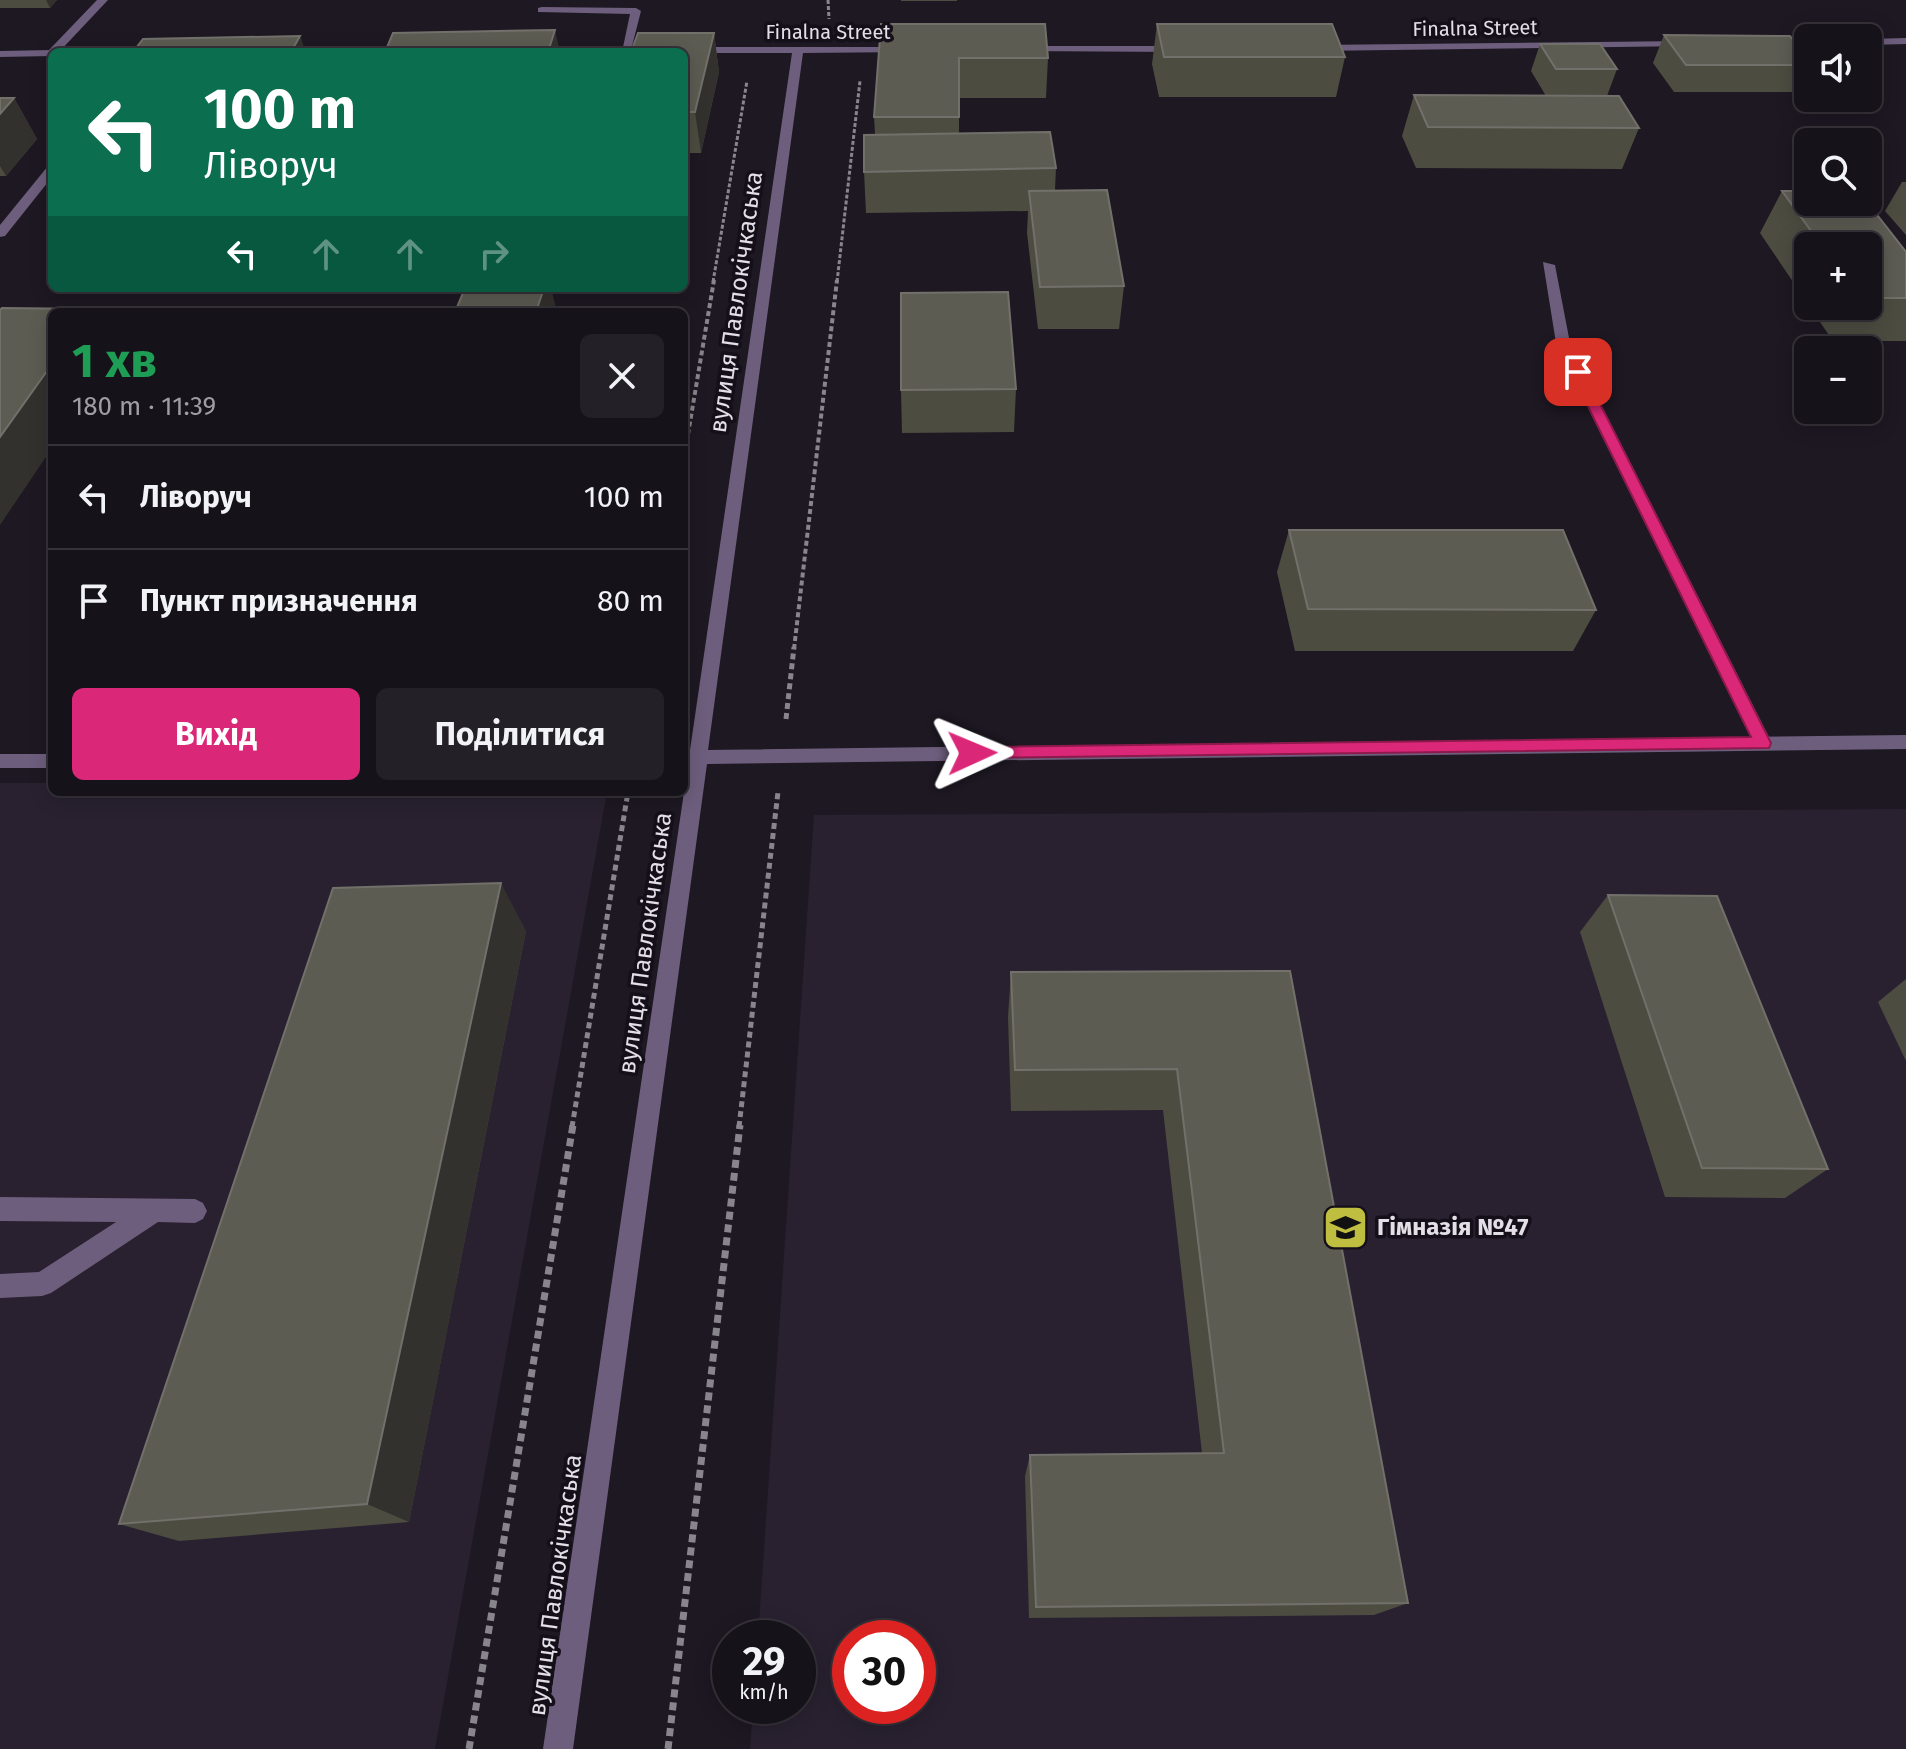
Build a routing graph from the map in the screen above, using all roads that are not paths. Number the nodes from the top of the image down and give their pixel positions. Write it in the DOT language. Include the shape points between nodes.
graph roads {
  1 [pos="103,0"];
  2 [pos="542,10"];
  3 [pos="1906,41"];
  4 [pos="1794,42"];
  5 [pos="1882,42"];
  6 [pos="1698,43"];
  7 [pos="1761,43"];
  8 [pos="57,48"];
  9 [pos="627,48"];
  10 [pos="1304,48"];
  11 [pos="1003,49"];
  12 [pos="688,50"];
  13 [pos="798,50"];
  14 [pos="925,50"];
  15 [pos="1196,50"];
  16 [pos="48,53"];
  17 [pos="0,54"];
  18 [pos="48,174"];
  19 [pos="0,233"];
  20 [pos="1548,265"];
  21 [pos="1906,742"];
  22 [pos="1763,743"];
  23 [pos="691,757"];
  24 [pos="0,761"];
  25 [pos="48,761"];
  26 [pos="688,779"];
  27 [pos="686,796"];
  28 [pos="0,1209"];
  29 [pos="154,1211"];
  30 [pos="195,1211"];
  31 [pos="0,1286"];
  32 [pos="558,1749"];
  1 -- 8 [label="street"];
  2 -- 9 [label="street" via="636,11"];
  3 -- 5 [label="street"];
  4 -- 7 [label="street"];
  6 -- 10 [label="street, Finalna Street"];
  11 -- 15 [label="street"];
  12 -- 13 [label="street, Finalna Street"];
  13 -- 14 [label="street, Finalna Street"];
  13 -- 23 [label="street, вулиця Павлокічкаська"];
  16 -- 17 [label="street"];
  18 -- 19 [label="street"];
  20 -- 22 [label="street" via="1563,343"];
  21 -- 22 [label="street"];
  22 -- 23 [label="street"];
  23 -- 26 [label="street, вулиця Павлокічкаська"];
  24 -- 25 [label="street"];
  27 -- 32 [label="street, вулиця Павлокічкаська"];
  28 -- 29 [label="street"];
  29 -- 30 [label="street"];
  29 -- 31 [label="street" via="42,1284"];
}
